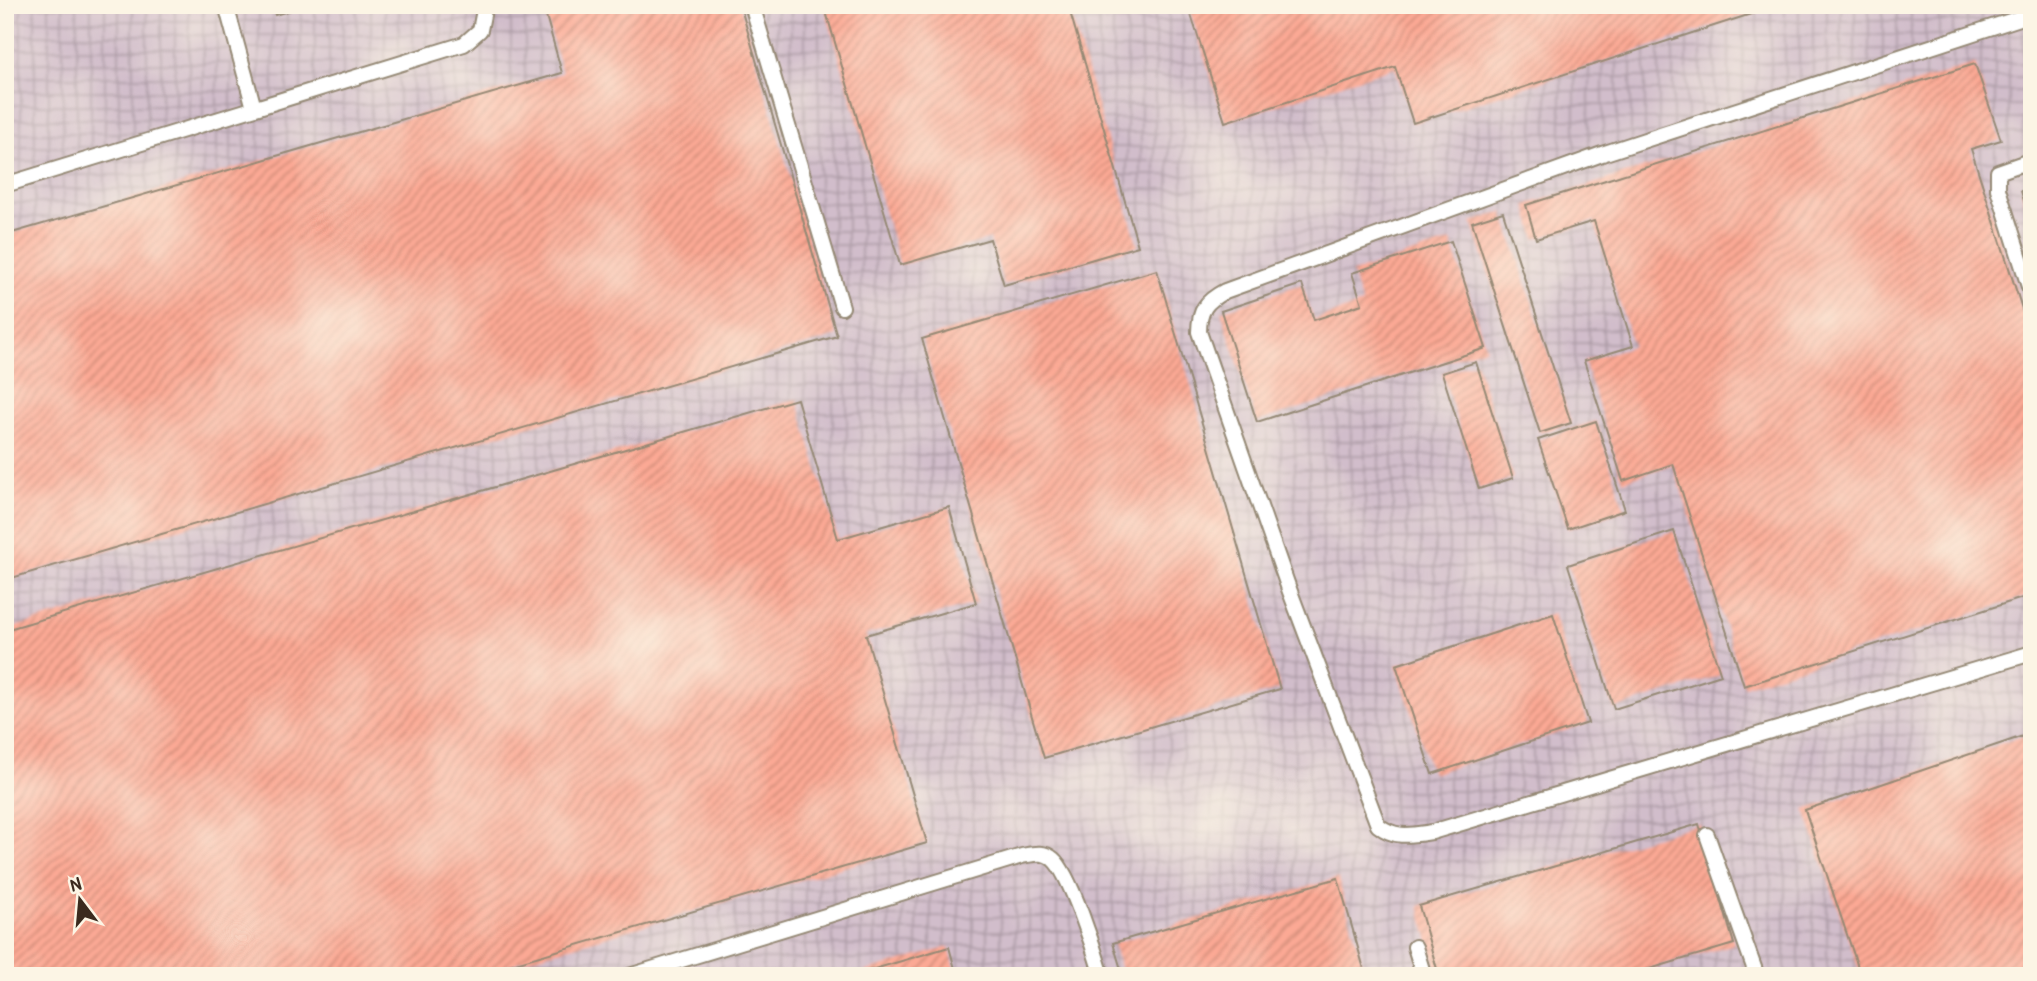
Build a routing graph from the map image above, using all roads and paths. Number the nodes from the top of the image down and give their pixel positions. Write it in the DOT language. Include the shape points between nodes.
graph roads {
  1 [pos="226,5"];
  2 [pos="485,5"];
  3 [pos="752,5"];
  4 [pos="2032,14"];
  5 [pos="254,107"];
  6 [pos="2032,160"];
  7 [pos="5,185"];
  8 [pos="2032,296"];
  9 [pos="842,307"];
  10 [pos="2032,653"];
  11 [pos="1707,835"];
  12 [pos="1415,947"];
  13 [pos="629,976"];
  14 [pos="1102,976"];
  15 [pos="1424,976"];
  16 [pos="1757,976"];
  1 -- 5 [label="lane"];
  2 -- 5 [label="lane" via="480,30 464,44"];
  3 -- 9 [label="lane"];
  4 -- 10 [label="lane" via="1602,154 1225,290 1212,297 1199,316 1199,332 1289,589 1378,825 1396,836 1432,832"];
  5 -- 7 [label="lane"];
  6 -- 8 [label="lane" via="1998,172 1998,189"];
  11 -- 16 [label="lane"];
  12 -- 15 [label="lane"];
  13 -- 14 [label="lane" via="1040,853 1052,857 1062,869"];
}
